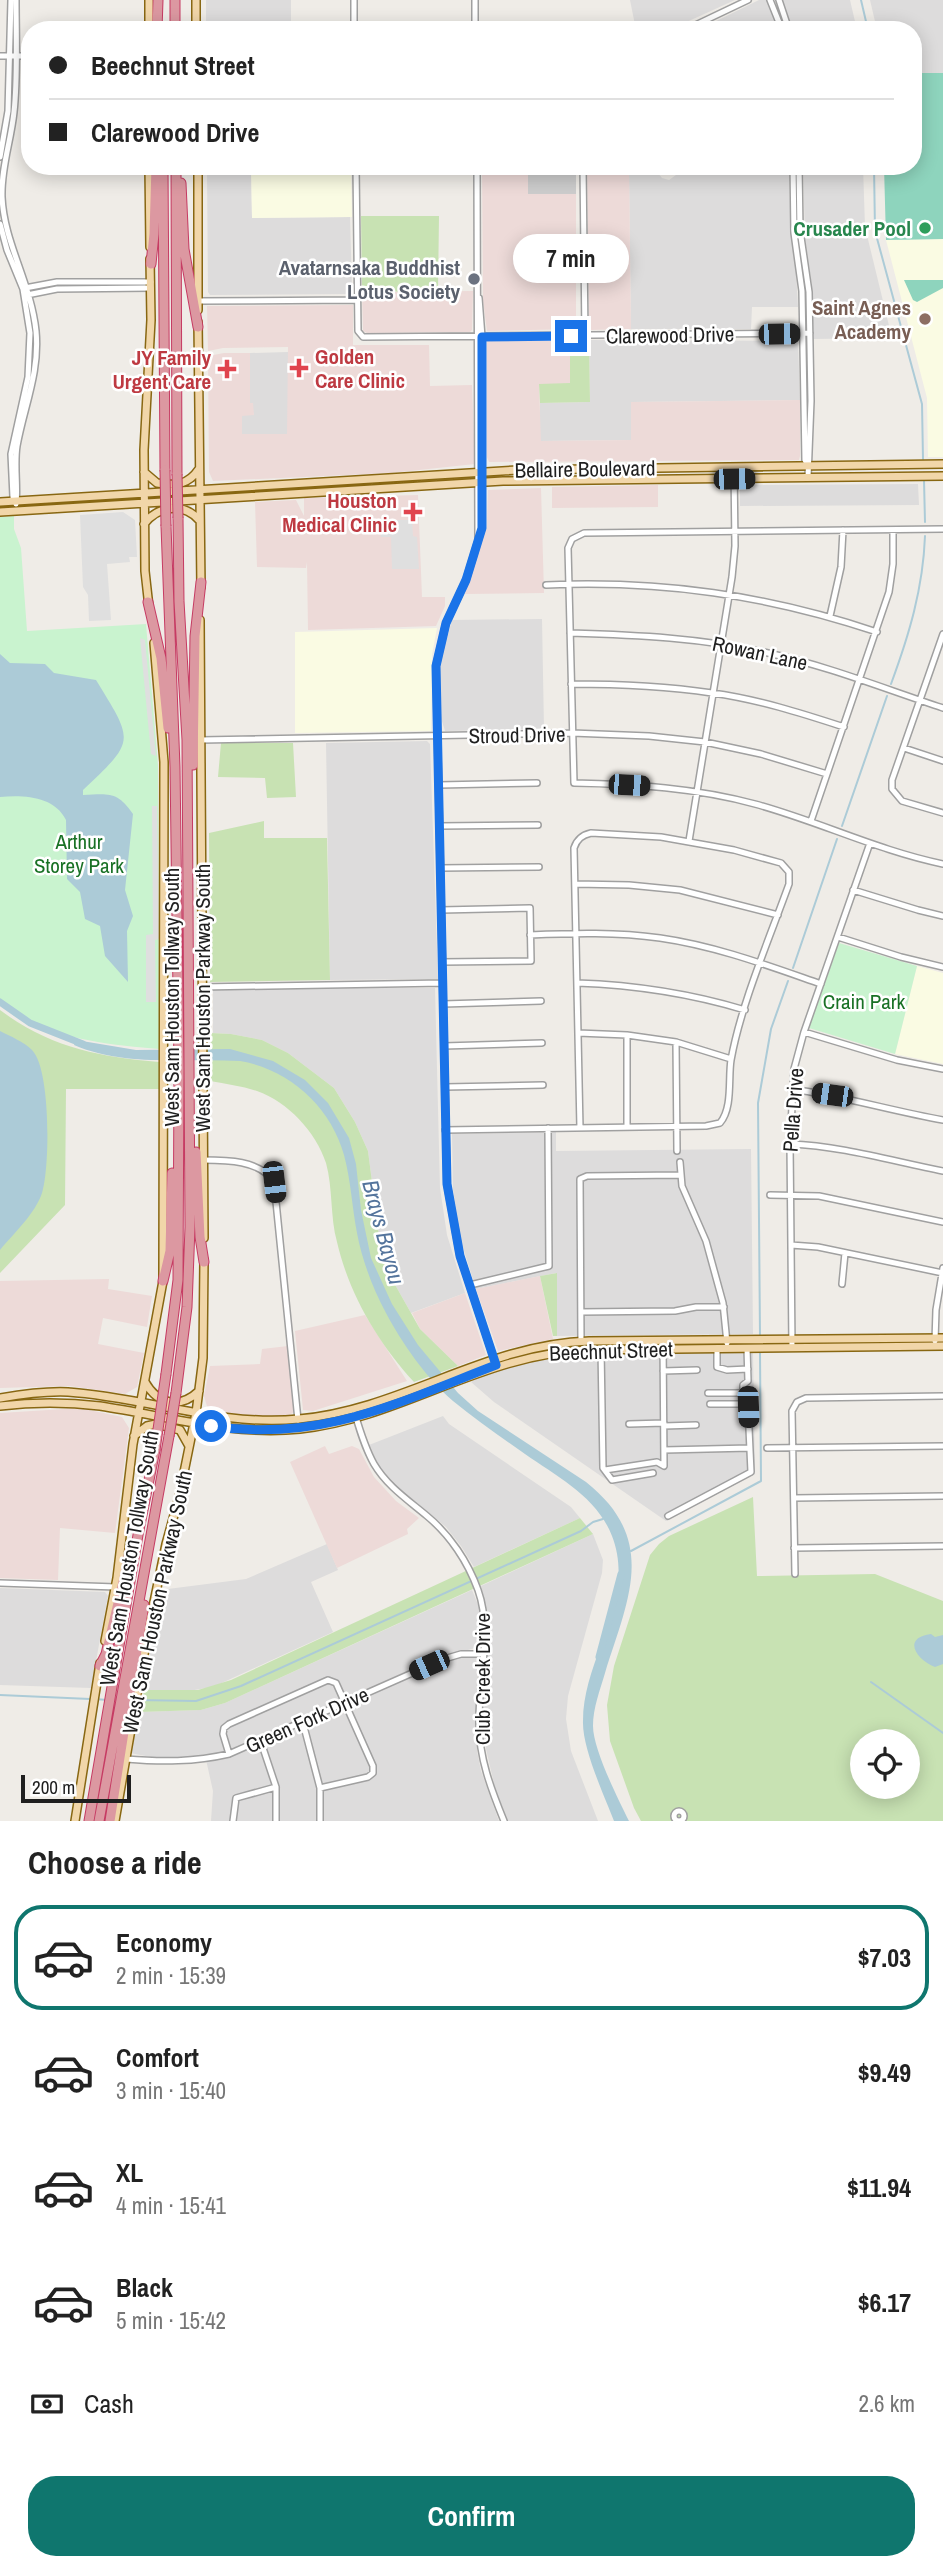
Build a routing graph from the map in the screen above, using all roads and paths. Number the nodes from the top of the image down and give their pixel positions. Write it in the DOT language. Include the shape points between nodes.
graph roads {
  1 [pos="11,0"];
  2 [pos="16,0"];
  3 [pos="149,0"];
  4 [pos="160,0"];
  5 [pos="174,0"];
  6 [pos="196,0"];
  7 [pos="354,0"];
  8 [pos="475,0"];
  9 [pos="748,0"];
  10 [pos="770,0"];
  11 [pos="779,0"];
  12 [pos="149,21"];
  13 [pos="158,21"];
  14 [pos="162,21"];
  15 [pos="175,21"];
  16 [pos="196,21"];
  17 [pos="354,21"];
  18 [pos="475,21"];
  19 [pos="704,21"];
  20 [pos="778,21"];
  21 [pos="786,21"];
  22 [pos="13,55"];
  23 [pos="21,55"];
  24 [pos="0,56"];
  25 [pos="10,123"];
  26 [pos="0,157"];
  27 [pos="149,175"];
  28 [pos="156,175"];
  29 [pos="163,175"];
  30 [pos="176,175"];
  31 [pos="181,175"];
  32 [pos="198,175"];
  33 [pos="356,175"];
  34 [pos="477,175"];
  35 [pos="583,175"];
  36 [pos="795,175"];
  37 [pos="1,188"];
  38 [pos="1,209"];
  39 [pos="0,224"];
  40 [pos="151,264"];
  41 [pos="151,285"];
  42 [pos="26,292"];
  43 [pos="357,300"];
  44 [pos="198,301"];
  45 [pos="198,327"];
  46 [pos="806,333"];
  47 [pos="584,336"];
  48 [pos="480,337"];
  49 [pos="804,401"];
  50 [pos="811,401"];
  51 [pos="808,429"];
  52 [pos="943,464"];
  53 [pos="808,466"];
  54 [pos="734,467"];
  55 [pos="650,468"];
  56 [pos="677,468"];
  57 [pos="545,469"];
  58 [pos="144,472"];
  59 [pos="199,472"];
  60 [pos="481,472"];
  61 [pos="943,476"];
  62 [pos="808,477"];
  63 [pos="652,479"];
  64 [pos="734,479"];
  65 [pos="370,480"];
  66 [pos="546,480"];
  67 [pos="607,480"];
  68 [pos="350,481"];
  69 [pos="481,483"];
  70 [pos="283,485"];
  71 [pos="217,489"];
  72 [pos="200,490"];
  73 [pos="348,491"];
  74 [pos="144,493"];
  75 [pos="322,493"];
  76 [pos="131,494"];
  77 [pos="260,496"];
  78 [pos="213,499"];
  79 [pos="200,500"];
  80 [pos="16,501"];
  81 [pos="0,502"];
  82 [pos="144,503"];
  83 [pos="128,504"];
  84 [pos="17,511"];
  85 [pos="0,512"];
  86 [pos="144,520"];
  87 [pos="200,520"];
  88 [pos="943,529"];
  89 [pos="843,530"];
  90 [pos="893,530"];
  91 [pos="734,531"];
  92 [pos="201,582"];
  93 [pos="546,584"];
  94 [pos="569,584"];
  95 [pos="730,594"];
  96 [pos="148,602"];
  97 [pos="830,617"];
  98 [pos="877,632"];
  99 [pos="570,633"];
  100 [pos="943,634"];
  101 [pos="722,643"];
  102 [pos="940,654"];
  103 [pos="860,680"];
  104 [pos="571,684"];
  105 [pos="714,693"];
  106 [pos="920,701"];
  107 [pos="943,708"];
  108 [pos="844,727"];
  109 [pos="572,733"];
  110 [pos="438,736"];
  111 [pos="201,740"];
  112 [pos="705,742"];
  113 [pos="904,748"];
  114 [pos="943,761"];
  115 [pos="175,767"];
  116 [pos="827,774"];
  117 [pos="537,783"];
  118 [pos="439,785"];
  119 [pos="697,792"];
  120 [pos="943,813"];
  121 [pos="188,814"];
  122 [pos="811,821"];
  123 [pos="538,825"];
  124 [pos="440,827"];
  125 [pos="689,841"];
  126 [pos="870,843"];
  127 [pos="943,864"];
  128 [pos="539,867"];
  129 [pos="440,869"];
  130 [pos="575,884"];
  131 [pos="853,890"];
  132 [pos="441,910"];
  133 [pos="778,915"];
  134 [pos="943,916"];
  135 [pos="576,933"];
  136 [pos="530,934"];
  137 [pos="838,937"];
  138 [pos="442,962"];
  139 [pos="761,963"];
  140 [pos="943,967"];
  141 [pos="443,983"];
  142 [pos="577,983"];
  143 [pos="821,984"];
  144 [pos="202,987"];
  145 [pos="541,1001"];
  146 [pos="443,1004"];
  147 [pos="745,1010"];
  148 [pos="804,1032"];
  149 [pos="578,1033"];
  150 [pos="627,1035"];
  151 [pos="676,1042"];
  152 [pos="542,1043"];
  153 [pos="444,1046"];
  154 [pos="731,1059"];
  155 [pos="943,1069"];
  156 [pos="543,1085"];
  157 [pos="445,1087"];
  158 [pos="791,1089"];
  159 [pos="943,1120"];
  160 [pos="676,1126"];
  161 [pos="627,1127"];
  162 [pos="548,1128"];
  163 [pos="580,1128"];
  164 [pos="445,1130"];
  165 [pos="177,1137"];
  166 [pos="190,1139"];
  167 [pos="790,1144"];
  168 [pos="677,1152"];
  169 [pos="203,1160"];
  170 [pos="680,1162"];
  171 [pos="943,1171"];
  172 [pos="680,1175"];
  173 [pos="770,1195"];
  174 [pos="790,1195"];
  175 [pos="943,1222"];
  176 [pos="791,1245"];
  177 [pos="845,1253"];
  178 [pos="204,1262"];
  179 [pos="943,1271"];
  180 [pos="163,1281"];
  181 [pos="842,1284"];
  182 [pos="470,1285"];
  183 [pos="724,1307"];
  184 [pos="581,1312"];
  185 [pos="581,1342"];
  186 [pos="939,1342"];
  187 [pos="792,1343"];
  188 [pos="727,1344"];
  189 [pos="611,1345"];
  190 [pos="663,1345"];
  191 [pos="551,1348"];
  192 [pos="717,1348"];
  193 [pos="747,1348"];
  194 [pos="601,1349"];
  195 [pos="495,1362"];
  196 [pos="748,1369"];
  197 [pos="697,1370"];
  198 [pos="663,1371"];
  199 [pos="145,1381"];
  200 [pos="143,1390"];
  201 [pos="199,1392"];
  202 [pos="743,1393"];
  203 [pos="27,1394"];
  204 [pos="708,1394"];
  205 [pos="943,1396"];
  206 [pos="0,1398"];
  207 [pos="127,1401"];
  208 [pos="27,1404"];
  209 [pos="141,1404"];
  210 [pos="710,1404"];
  211 [pos="748,1404"];
  212 [pos="0,1406"];
  213 [pos="118,1410"];
  214 [pos="139,1413"];
  215 [pos="196,1413"];
  216 [pos="355,1414"];
  217 [pos="211,1416"];
  218 [pos="245,1420"];
  219 [pos="298,1420"];
  220 [pos="194,1424"];
  221 [pos="629,1424"];
  222 [pos="664,1424"];
  223 [pos="696,1425"];
  224 [pos="211,1426"];
  225 [pos="299,1429"];
  226 [pos="244,1430"];
  227 [pos="135,1433"];
  228 [pos="943,1446"];
  229 [pos="189,1447"];
  230 [pos="750,1448"];
  231 [pos="767,1448"];
  232 [pos="793,1448"];
  233 [pos="664,1450"];
  234 [pos="605,1470"];
  235 [pos="653,1473"];
  236 [pos="943,1496"];
  237 [pos="793,1498"];
  238 [pos="668,1516"];
  239 [pos="138,1535"];
  240 [pos="943,1546"];
  241 [pos="794,1548"];
  242 [pos="795,1574"];
  243 [pos="0,1583"];
  244 [pos="116,1587"];
  245 [pos="482,1654"];
  246 [pos="100,1666"];
  247 [pos="130,1687"];
  248 [pos="345,1703"];
  249 [pos="126,1710"];
  250 [pos="303,1723"];
  251 [pos="261,1742"];
  252 [pos="229,1754"];
  253 [pos="126,1759"];
  254 [pos="276,1787"];
  255 [pos="320,1788"];
  256 [pos="75,1821"];
  257 [pos="89,1821"];
  258 [pos="99,1821"];
  259 [pos="112,1821"];
  260 [pos="233,1821"];
  261 [pos="276,1821"];
  262 [pos="320,1821"];
  263 [pos="504,1821"];
  1 -- 22 [label="street"];
  2 -- 22 [label="street"];
  3 -- 12 [label="main road"];
  4 -- 13 [label="highway"];
  4 -- 14 [label="highway"];
  5 -- 15 [label="highway"];
  6 -- 16 [label="main road"];
  7 -- 17 [label="street"];
  8 -- 18 [label="street"];
  9 -- 19 [label="street"];
  10 -- 20 [label="street"];
  11 -- 21 [label="street"];
  22 -- 23 [label="street"];
  22 -- 24 [label="street"];
  22 -- 25 [label="street"];
  25 -- 26 [label="street"];
  25 -- 37 [label="street"];
  27 -- 40 [label="main road, West Sam Houston Parkway South"];
  28 -- 40 [label="highway"];
  29 -- 115 [label="highway, West Sam Houston Tollway South, bridge" via="166,526"];
  30 -- 121 [label="highway, West Sam Houston Tollway South, bridge" via="179,614"];
  31 -- 45 [label="highway" via="184,249"];
  32 -- 44 [label="main road, West Sam Houston Parkway South"];
  33 -- 43 [label="street"];
  34 -- 48 [label="street"];
  35 -- 47 [label="street"];
  36 -- 46 [label="street"];
  37 -- 38 [label="street"];
  38 -- 42 [label="street"];
  39 -- 42 [label="street"];
  40 -- 41 [label="main road, West Sam Houston Parkway South"];
  41 -- 42 [label="street" via="51,283"];
  41 -- 58 [label="main road, West Sam Houston Parkway South"];
  42 -- 80 [label="street" via="31,377 17,436"];
  43 -- 44 [label="street"];
  43 -- 48 [label="street, Clarewood Drive" via="358,331 363,337"];
  44 -- 45 [label="main road, West Sam Houston Parkway South"];
  45 -- 59 [label="main road, West Sam Houston Parkway South"];
  46 -- 47 [label="street, Clarewood Drive"];
  46 -- 49 [label="street"];
  46 -- 50 [label="street"];
  47 -- 48 [label="street, Clarewood Drive"];
  48 -- 60 [label="street"];
  49 -- 50 [label="street"];
  49 -- 51 [label="street"];
  50 -- 51 [label="street"];
  51 -- 53 [label="street"];
  52 -- 53 [label="main road, Bellaire Boulevard"];
  53 -- 54 [label="main road, Bellaire Boulevard"];
  53 -- 62 [label="street"];
  54 -- 56 [label="main road, Bellaire Boulevard"];
  54 -- 64 [label="street"];
  55 -- 56 [label="main road, Bellaire Boulevard"];
  55 -- 57 [label="main road, Bellaire Boulevard"];
  55 -- 67 [label="main road" via="646,475"];
  56 -- 63 [label="main road" via="656,473"];
  57 -- 60 [label="main road, Bellaire Boulevard"];
  57 -- 66 [label="main road"];
  58 -- 59 [label="main road" via="157,483 192,480"];
  58 -- 74 [label="main road, West Sam Houston Parkway South"];
  58 -- 76 [label="main road"];
  59 -- 71 [label="main road"];
  59 -- 72 [label="main road, West Sam Houston Parkway South"];
  60 -- 65 [label="main road, Bellaire Boulevard"];
  60 -- 69 [label="street"];
  61 -- 62 [label="main road, Bellaire Boulevard"];
  62 -- 64 [label="main road, Bellaire Boulevard"];
  63 -- 64 [label="main road, Bellaire Boulevard"];
  63 -- 67 [label="main road, Bellaire Boulevard"];
  64 -- 91 [label="street"];
  65 -- 68 [label="main road, Bellaire Boulevard"];
  65 -- 73 [label="main road"];
  66 -- 67 [label="main road, Bellaire Boulevard"];
  66 -- 69 [label="main road, Bellaire Boulevard"];
  68 -- 70 [label="main road, Bellaire Boulevard"];
  68 -- 75 [label="main road"];
  69 -- 73 [label="main road, Bellaire Boulevard"];
  69 -- 110 [label="street" via="478,541 451,608 436,666"];
  70 -- 71 [label="main road, Bellaire Boulevard"];
  70 -- 77 [label="main road"];
  71 -- 72 [label="main road, Bellaire Boulevard"];
  72 -- 74 [label="main road, Bellaire Boulevard"];
  72 -- 79 [label="main road, West Sam Houston Parkway South"];
  73 -- 75 [label="main road, Bellaire Boulevard"];
  74 -- 76 [label="main road, Bellaire Boulevard"];
  74 -- 82 [label="main road, West Sam Houston Parkway South"];
  75 -- 77 [label="main road, Bellaire Boulevard"];
  76 -- 80 [label="main road, Bellaire Boulevard"];
  77 -- 78 [label="main road, Bellaire Boulevard"];
  78 -- 79 [label="main road, Bellaire Boulevard"];
  78 -- 87 [label="main road"];
  79 -- 82 [label="main road, Bellaire Boulevard"];
  79 -- 87 [label="main road, West Sam Houston Parkway South"];
  80 -- 81 [label="main road, Bellaire Boulevard"];
  80 -- 84 [label="street"];
  82 -- 83 [label="main road, Bellaire Boulevard"];
  82 -- 86 [label="main road, West Sam Houston Parkway South"];
  83 -- 84 [label="main road, Bellaire Boulevard"];
  83 -- 86 [label="main road" via="138,509"];
  84 -- 85 [label="main road, Bellaire Boulevard"];
  86 -- 87 [label="main road" via="163,510 187,510"];
  86 -- 96 [label="main road, West Sam Houston Parkway South"];
  87 -- 92 [label="main road, West Sam Houston Parkway South"];
  88 -- 90 [label="street"];
  89 -- 90 [label="street"];
  89 -- 91 [label="street"];
  89 -- 97 [label="street"];
  90 -- 98 [label="street" via="889,592"];
  91 -- 94 [label="street" via="584,533 572,539 568,548"];
  91 -- 95 [label="street"];
  92 -- 111 [label="main road, West Sam Houston Parkway South"];
  92 -- 121 [label="highway" via="195,636 193,805"];
  93 -- 94 [label="street"];
  94 -- 95 [label="street"];
  94 -- 99 [label="street"];
  95 -- 97 [label="street"];
  95 -- 101 [label="street"];
  96 -- 115 [label="highway" via="161,658"];
  96 -- 180 [label="main road, West Sam Houston Parkway South" via="164,762"];
  97 -- 98 [label="street"];
  98 -- 103 [label="street"];
  99 -- 101 [label="street, Rowan Lane"];
  99 -- 104 [label="street"];
  100 -- 102 [label="street"];
  101 -- 103 [label="street, Rowan Lane"];
  101 -- 105 [label="street"];
  102 -- 106 [label="street"];
  103 -- 106 [label="street, Rowan Lane"];
  103 -- 108 [label="street"];
  104 -- 105 [label="street"];
  104 -- 109 [label="street"];
  105 -- 108 [label="street"];
  105 -- 112 [label="street"];
  106 -- 107 [label="street, Rowan Lane"];
  106 -- 113 [label="street"];
  108 -- 116 [label="street"];
  109 -- 110 [label="street, Stroud Drive"];
  109 -- 112 [label="street, Stroud Drive"];
  109 -- 119 [label="street" via="574,783"];
  110 -- 111 [label="street, Stroud Drive"];
  110 -- 118 [label="street"];
  111 -- 144 [label="main road, West Sam Houston Parkway South"];
  112 -- 116 [label="street, Stroud Drive"];
  112 -- 119 [label="street"];
  113 -- 114 [label="street"];
  113 -- 120 [label="street" via="892,789 902,801"];
  115 -- 165 [label="highway, West Sam Houston Tollway South"];
  116 -- 122 [label="street"];
  117 -- 118 [label="street"];
  118 -- 124 [label="street"];
  119 -- 122 [label="street"];
  119 -- 125 [label="street"];
  121 -- 166 [label="highway, West Sam Houston Tollway South"];
  122 -- 126 [label="street"];
  123 -- 124 [label="street"];
  124 -- 129 [label="street"];
  125 -- 130 [label="street" via="595,833 580,838 574,848"];
  125 -- 133 [label="street" via="780,863 789,872 789,884"];
  126 -- 127 [label="street"];
  126 -- 131 [label="street, Pella Drive"];
  128 -- 129 [label="street"];
  129 -- 132 [label="street"];
  130 -- 133 [label="street" via="680,890"];
  130 -- 135 [label="street"];
  131 -- 134 [label="street"];
  131 -- 137 [label="street, Pella Drive"];
  132 -- 136 [label="street" via="530,908"];
  132 -- 138 [label="street"];
  133 -- 139 [label="street"];
  135 -- 136 [label="street"];
  135 -- 139 [label="street" via="662,938"];
  135 -- 142 [label="street"];
  136 -- 138 [label="street" via="531,961"];
  137 -- 140 [label="street"];
  137 -- 143 [label="street, Pella Drive"];
  138 -- 141 [label="street"];
  139 -- 143 [label="street"];
  139 -- 147 [label="street"];
  141 -- 144 [label="street"];
  141 -- 146 [label="street"];
  142 -- 147 [label="street" via="674,991"];
  142 -- 149 [label="street"];
  143 -- 148 [label="street, Pella Drive"];
  144 -- 169 [label="main road, West Sam Houston Parkway South"];
  145 -- 146 [label="street"];
  146 -- 153 [label="street"];
  147 -- 154 [label="street"];
  148 -- 155 [label="street"];
  148 -- 158 [label="street, Pella Drive"];
  149 -- 150 [label="street"];
  149 -- 163 [label="street"];
  150 -- 151 [label="street"];
  150 -- 161 [label="street"];
  151 -- 154 [label="street"];
  151 -- 160 [label="street"];
  152 -- 153 [label="street"];
  153 -- 157 [label="street"];
  154 -- 160 [label="street" via="722,1121 712,1126"];
  156 -- 157 [label="street"];
  157 -- 164 [label="street"];
  158 -- 159 [label="street"];
  158 -- 167 [label="street, Pella Drive"];
  160 -- 161 [label="street"];
  160 -- 168 [label="street"];
  161 -- 163 [label="street"];
  162 -- 163 [label="street"];
  162 -- 164 [label="street"];
  162 -- 182 [label="street" via="549,1266"];
  164 -- 182 [label="street" via="450,1210"];
  165 -- 180 [label="highway" via="172,1157 170,1251"];
  165 -- 239 [label="highway, West Sam Houston Tollway South, bridge" via="177,1280 155,1450"];
  166 -- 178 [label="highway" via="195,1148"];
  166 -- 247 [label="highway, West Sam Houston Tollway South, bridge" via="189,1281"];
  167 -- 171 [label="street" via="851,1150"];
  167 -- 174 [label="street, Pella Drive"];
  169 -- 178 [label="main road, West Sam Houston Parkway South"];
  169 -- 219 [label="street" via="246,1164 264,1171 274,1182"];
  170 -- 172 [label="street"];
  172 -- 183 [label="street" via="706,1241"];
  172 -- 184 [label="street" via="580,1179"];
  173 -- 174 [label="street"];
  174 -- 175 [label="street" via="845,1200"];
  174 -- 176 [label="street, Pella Drive"];
  176 -- 177 [label="street"];
  176 -- 187 [label="street, Pella Drive"];
  177 -- 179 [label="street"];
  177 -- 181 [label="street"];
  178 -- 201 [label="main road, West Sam Houston Parkway South"];
  179 -- 186 [label="street" via="936,1310"];
  180 -- 199 [label="main road, West Sam Houston Parkway South"];
  182 -- 195 [label="street"];
  183 -- 184 [label="street"];
  183 -- 188 [label="street"];
  184 -- 185 [label="street"];
  185 -- 189 [label="main road, Beechnut Street"];
  185 -- 191 [label="main road, Beechnut Street"];
  186 -- 187 [label="main road, Beechnut Street"];
  187 -- 188 [label="main road, Beechnut Street"];
  187 -- 193 [label="main road, Beechnut Street"];
  188 -- 190 [label="main road, Beechnut Street"];
  188 -- 192 [label="main road, Beechnut Street"];
  188 -- 193 [label="main road, Beechnut Street"];
  189 -- 190 [label="main road, Beechnut Street"];
  189 -- 194 [label="main road, Beechnut Street"];
  190 -- 192 [label="main road, Beechnut Street"];
  190 -- 198 [label="street"];
  191 -- 194 [label="main road, Beechnut Street"];
  191 -- 195 [label="main road, Beechnut Street"];
  192 -- 196 [label="street" via="717,1367"];
  193 -- 196 [label="street"];
  194 -- 234 [label="street"];
  195 -- 216 [label="main road, Beechnut Street"];
  196 -- 202 [label="street"];
  197 -- 198 [label="street"];
  198 -- 222 [label="street"];
  199 -- 200 [label="main road, West Sam Houston Parkway South"];
  199 -- 201 [label="main road" via="158,1398 186,1402"];
  200 -- 207 [label="main road"];
  200 -- 209 [label="main road, West Sam Houston Parkway South"];
  201 -- 215 [label="main road, West Sam Houston Parkway South"];
  201 -- 217 [label="main road" via="202,1408"];
  202 -- 204 [label="street"];
  202 -- 211 [label="street"];
  203 -- 206 [label="main road, Beechnut Street"];
  203 -- 207 [label="main road, Beechnut Street" via="72,1392"];
  203 -- 208 [label="main road"];
  205 -- 232 [label="street" via="806,1398 797,1402 792,1412"];
  207 -- 209 [label="main road, Beechnut Street"];
  208 -- 212 [label="main road, Beechnut Street"];
  208 -- 213 [label="main road, Beechnut Street"];
  209 -- 214 [label="main road, West Sam Houston Parkway South"];
  209 -- 215 [label="main road, Beechnut Street"];
  210 -- 211 [label="street"];
  211 -- 230 [label="street"];
  213 -- 214 [label="main road, Beechnut Street"];
  213 -- 227 [label="main road" via="130,1416"];
  214 -- 220 [label="main road, Beechnut Street"];
  214 -- 227 [label="main road, West Sam Houston Parkway South"];
  215 -- 217 [label="main road, Beechnut Street"];
  215 -- 220 [label="main road, West Sam Houston Parkway South"];
  216 -- 219 [label="main road, Beechnut Street"];
  216 -- 225 [label="main road, Beechnut Street"];
  216 -- 245 [label="street, Club Creek Drive" via="374,1465 436,1525 470,1571 485,1619"];
  217 -- 218 [label="main road, Beechnut Street"];
  218 -- 219 [label="main road, Beechnut Street"];
  218 -- 226 [label="main road"];
  219 -- 225 [label="main road"];
  220 -- 224 [label="main road, Beechnut Street"];
  220 -- 229 [label="main road, West Sam Houston Parkway South"];
  221 -- 222 [label="street"];
  222 -- 223 [label="street"];
  222 -- 233 [label="street"];
  224 -- 226 [label="main road, Beechnut Street"];
  224 -- 229 [label="main road" via="195,1433"];
  225 -- 226 [label="main road, Beechnut Street"];
  227 -- 229 [label="main road" via="147,1426 168,1426 180,1430"];
  227 -- 244 [label="main road, West Sam Houston Parkway South"];
  228 -- 232 [label="street"];
  229 -- 247 [label="main road, West Sam Houston Parkway South"];
  230 -- 233 [label="street"];
  230 -- 238 [label="street" via="751,1472"];
  231 -- 232 [label="street"];
  232 -- 237 [label="street"];
  233 -- 234 [label="street" via="664,1466 657,1462"];
  234 -- 235 [label="street" via="612,1480"];
  236 -- 237 [label="street"];
  237 -- 241 [label="street"];
  239 -- 246 [label="highway"];
  239 -- 257 [label="highway, West Sam Houston Tollway South"];
  240 -- 241 [label="street"];
  241 -- 242 [label="street"];
  243 -- 244 [label="street"];
  244 -- 246 [label="main road, West Sam Houston Parkway South"];
  245 -- 248 [label="street, Green Fork Drive" via="444,1659"];
  245 -- 263 [label="street, Club Creek Drive" via="480,1745"];
  246 -- 256 [label="main road, West Sam Houston Parkway South"];
  247 -- 249 [label="highway, West Sam Houston Tollway South"];
  247 -- 249 [label="main road, West Sam Houston Parkway South"];
  248 -- 250 [label="street, Green Fork Drive"];
  248 -- 252 [label="street" via="336,1683 328,1680 229,1724 223,1734"];
  248 -- 255 [label="street" via="373,1771 368,1777"];
  249 -- 253 [label="main road, West Sam Houston Parkway South"];
  249 -- 258 [label="highway, West Sam Houston Tollway South"];
  249 -- 259 [label="highway"];
  250 -- 251 [label="street, Green Fork Drive"];
  250 -- 255 [label="street"];
  251 -- 252 [label="street, Green Fork Drive"];
  251 -- 254 [label="street"];
  252 -- 253 [label="street, Green Fork Drive" via="170,1762"];
  253 -- 259 [label="main road, West Sam Houston Parkway South"];
  254 -- 260 [label="street" via="236,1798"];
  254 -- 261 [label="street"];
  255 -- 262 [label="street"];
}
